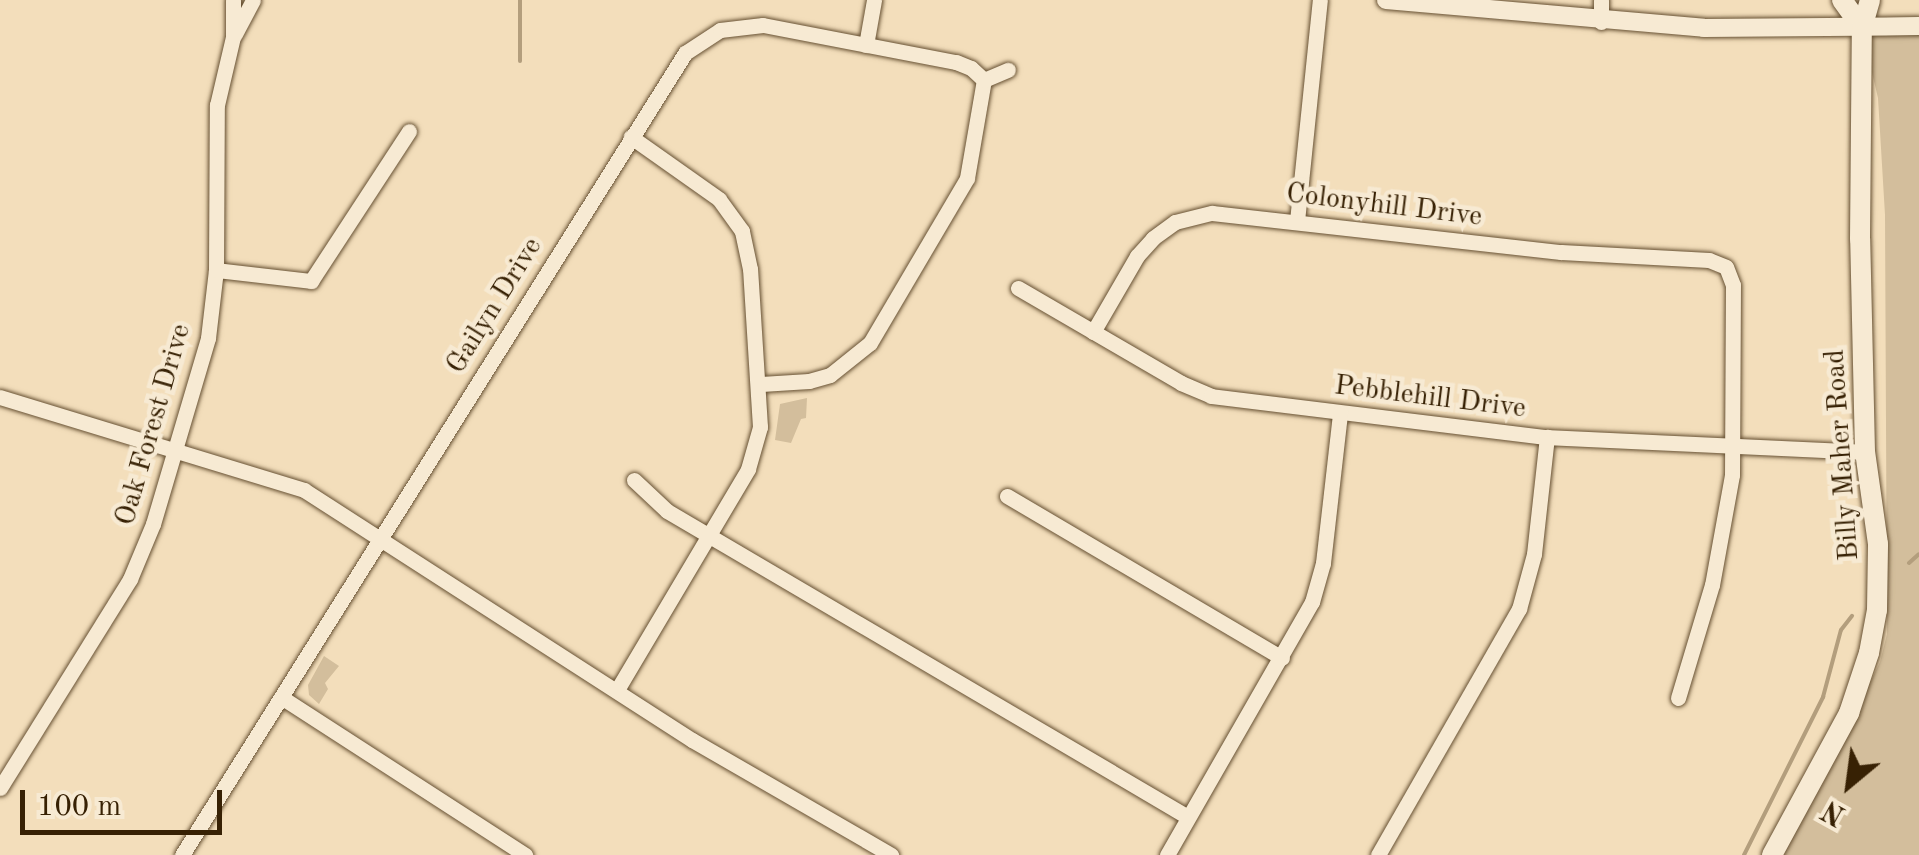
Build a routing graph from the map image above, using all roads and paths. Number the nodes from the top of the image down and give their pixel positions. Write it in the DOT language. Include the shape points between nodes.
graph roads {
  1 [pos="233,0"];
  2 [pos="253,0"];
  3 [pos="874,0"];
  4 [pos="1320,0"];
  5 [pos="1386,0"];
  6 [pos="1602,0"];
  7 [pos="1842,0"];
  8 [pos="1870,0"];
  9 [pos="1600,22"];
  10 [pos="1919,26"];
  11 [pos="1862,28"];
  12 [pos="232,37"];
  13 [pos="866,45"];
  14 [pos="1008,70"];
  15 [pos="984,80"];
  16 [pos="409,131"];
  17 [pos="631,137"];
  18 [pos="1296,221"];
  19 [pos="216,270"];
  20 [pos="1018,288"];
  21 [pos="1093,332"];
  22 [pos="760,384"];
  23 [pos="0,397"];
  24 [pos="1340,414"];
  25 [pos="1547,437"];
  26 [pos="1733,444"];
  27 [pos="175,448"];
  28 [pos="1865,452"];
  29 [pos="634,480"];
  30 [pos="1007,496"];
  31 [pos="708,536"];
  32 [pos="378,539"];
  33 [pos="1282,658"];
  34 [pos="618,690"];
  35 [pos="280,697"];
  36 [pos="1678,698"];
  37 [pos="0,788"];
  38 [pos="1188,817"];
  39 [pos="182,855"];
  40 [pos="525,855"];
  41 [pos="891,855"];
  42 [pos="1167,855"];
  43 [pos="1378,855"];
  44 [pos="1772,855"];
  1 -- 12 [label="street, Oak Forest Drive"];
  2 -- 12 [label="street, Oak Forest Drive"];
  3 -- 13 [label="street"];
  4 -- 18 [label="street"];
  5 -- 9 [label="street"];
  6 -- 9 [label="street"];
  7 -- 11 [label="main road"];
  8 -- 11 [label="main road, Billy Maher Road"];
  9 -- 11 [label="street"];
  10 -- 11 [label="street"];
  11 -- 28 [label="main road, Billy Maher Road"];
  12 -- 19 [label="street, Oak Forest Drive" via="216,104"];
  13 -- 15 [label="street, Gailyn Drive" via="956,62"];
  13 -- 17 [label="street, Gailyn Drive" via="762,25 720,30 678,60"];
  14 -- 15 [label="street"];
  15 -- 22 [label="street" via="964,183 870,343 830,375"];
  16 -- 19 [label="street" via="311,281"];
  17 -- 22 [label="street" via="719,199 742,231"];
  17 -- 32 [label="street, Gailyn Drive"];
  18 -- 21 [label="street, Colonyhill Drive" via="1212,213 1175,222 1141,250"];
  18 -- 26 [label="street, Colonyhill Drive" via="1561,252 1730,263"];
  19 -- 27 [label="street, Oak Forest Drive" via="208,338"];
  20 -- 21 [label="street, Pebblehill Drive"];
  21 -- 24 [label="street, Pebblehill Drive" via="1211,396"];
  22 -- 31 [label="street" via="758,446"];
  23 -- 27 [label="street"];
  24 -- 25 [label="street, Pebblehill Drive"];
  24 -- 33 [label="street" via="1319,581"];
  25 -- 26 [label="street, Pebblehill Drive"];
  25 -- 43 [label="street" via="1534,554 1519,609"];
  26 -- 28 [label="street, Pebblehill Drive"];
  26 -- 36 [label="street" via="1712,585"];
  27 -- 32 [label="street" via="304,490"];
  27 -- 37 [label="street, Oak Forest Drive" via="136,569"];
  28 -- 44 [label="main road, Billy Maher Road" via="1878,544 1869,653 1849,713"];
  29 -- 31 [label="street" via="658,505"];
  30 -- 33 [label="street"];
  31 -- 34 [label="street"];
  31 -- 38 [label="street"];
  32 -- 34 [label="street"];
  32 -- 35 [label="street, Gailyn Drive"];
  33 -- 38 [label="street"];
  34 -- 41 [label="street"];
  35 -- 39 [label="street, Gailyn Drive"];
  35 -- 40 [label="street"];
  38 -- 42 [label="street"];
}
